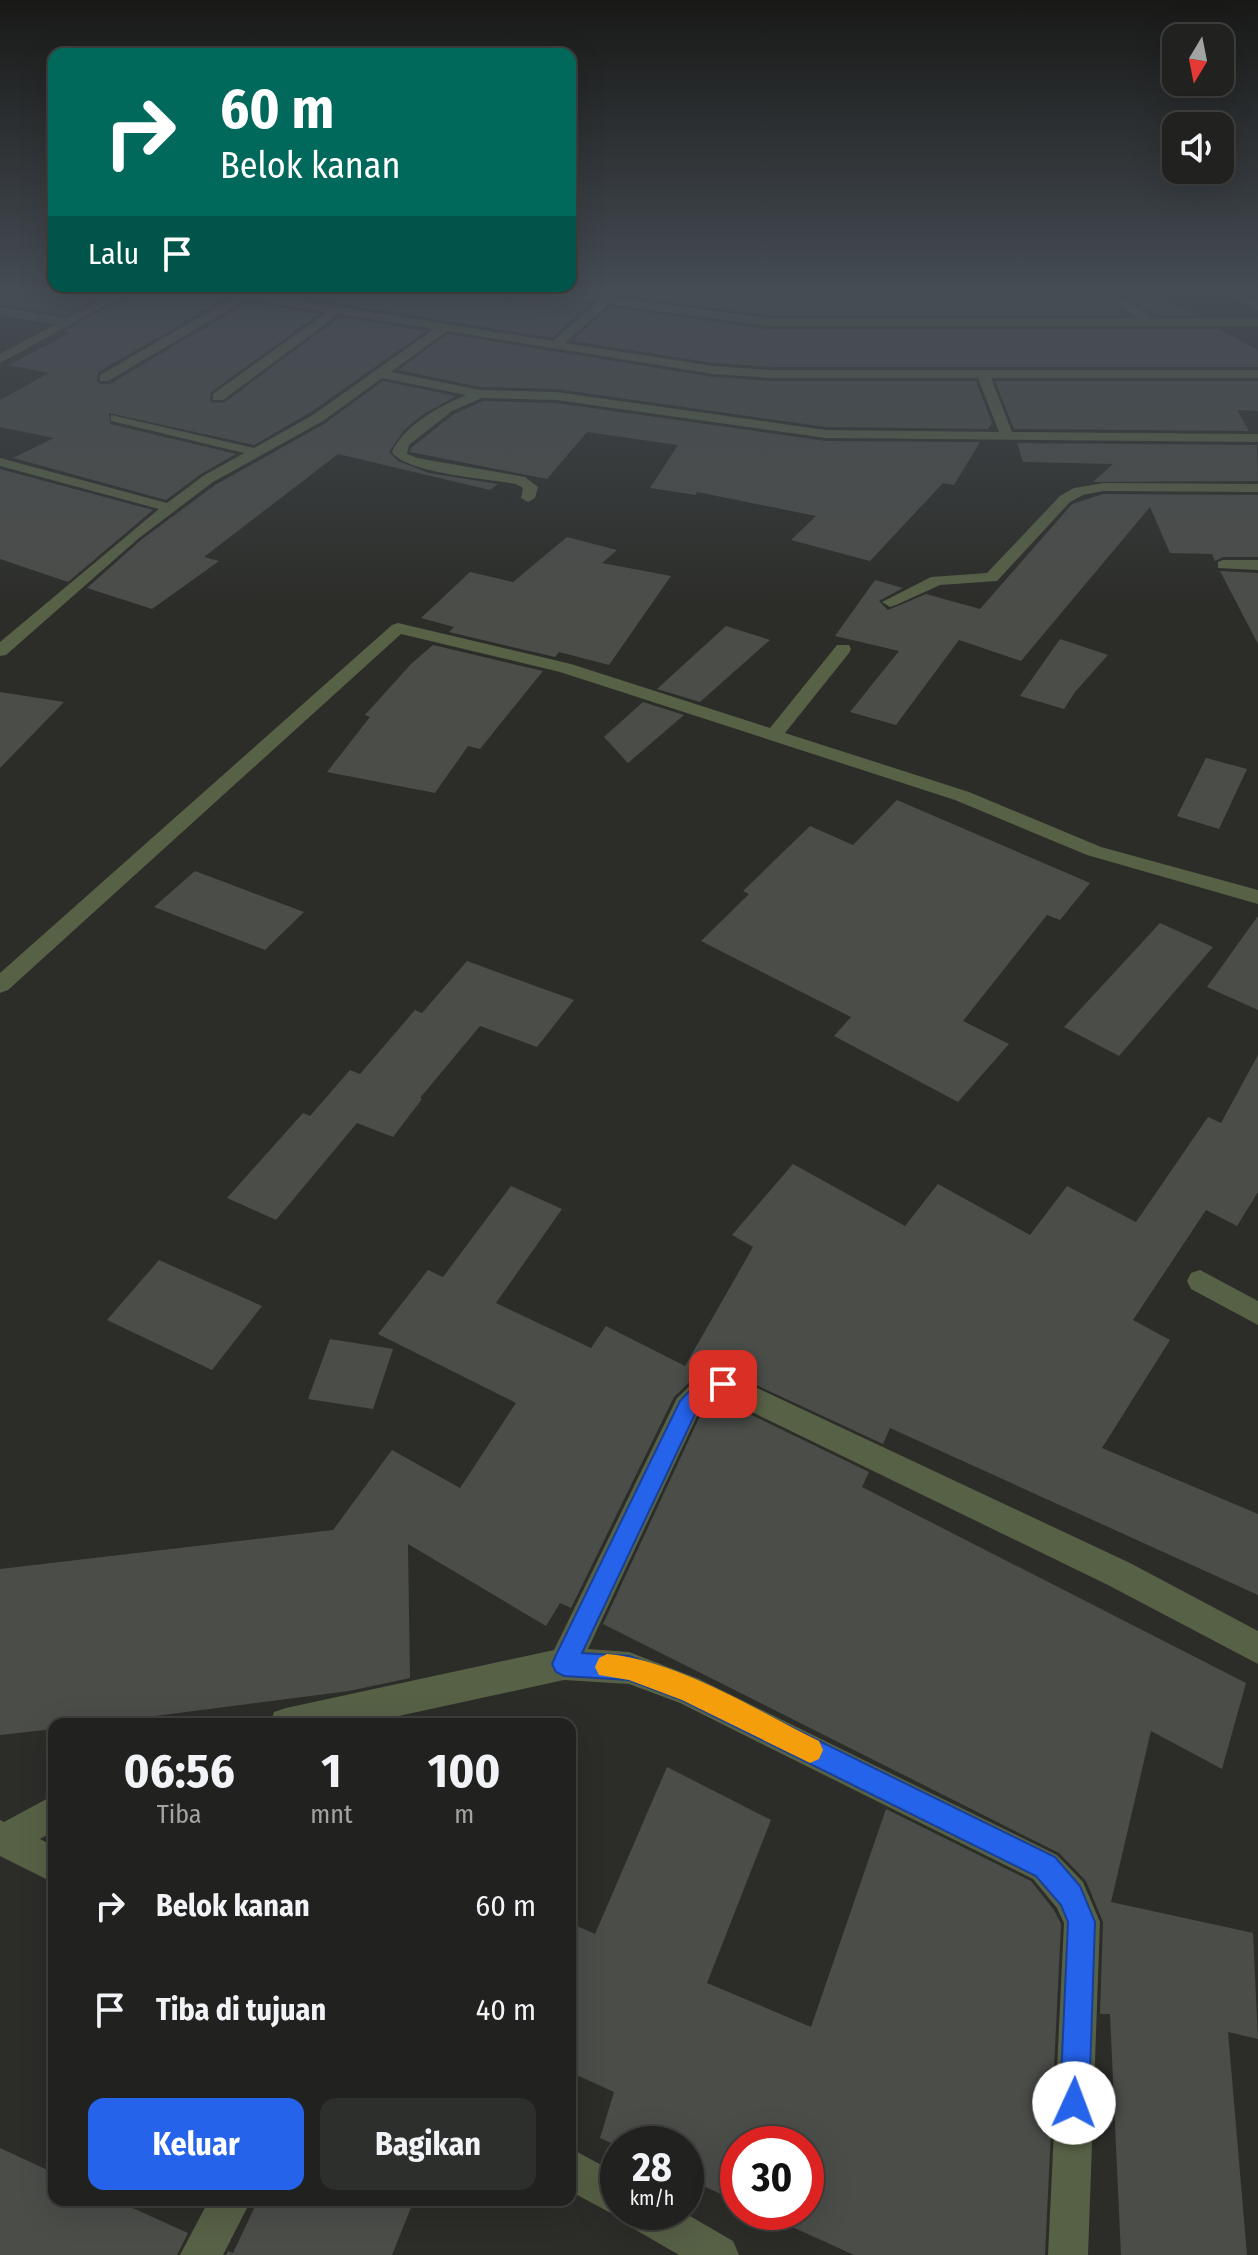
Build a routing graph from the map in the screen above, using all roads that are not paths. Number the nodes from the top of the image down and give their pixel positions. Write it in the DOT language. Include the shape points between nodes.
graph roads {
  1 [pos="348,396"];
  2 [pos="475,396"];
  3 [pos="558,396"];
  4 [pos="992,396"];
  5 [pos="116,418"];
  6 [pos="1007,436"];
  7 [pos="1258,438"];
  8 [pos="255,452"];
  9 [pos="0,462"];
  10 [pos="1258,488"];
  11 [pos="528,498"];
  12 [pos="170,508"];
  13 [pos="1223,565"];
  14 [pos="1258,565"];
  15 [pos="890,602"];
  16 [pos="843,649"];
  17 [pos="0,651"];
  18 [pos="774,735"];
  19 [pos="1258,897"];
  20 [pos="0,985"];
  21 [pos="1200,1281"];
  22 [pos="1258,1314"];
  23 [pos="1258,1648"];
  24 [pos="564,1664"];
  25 [pos="314,1718"];
  26 [pos="48,1815"];
  27 [pos="3,1838"];
  28 [pos="48,1862"];
  29 [pos="576,2172"];
  30 [pos="600,2186"];
  31 [pos="228,2206"];
  32 [pos="675,2230"];
  33 [pos="200,2255"];
  34 [pos="719,2255"];
  35 [pos="1068,2255"];
  1 -- 8 [label="street"];
  2 -- 11 [label="street" via="447,408 399,452 414,462 520,480 531,487"];
  3 -- 6 [label="street" via="826,434"];
  4 -- 6 [label="street"];
  5 -- 8 [label="street"];
  6 -- 7 [label="street"];
  8 -- 12 [label="street"];
  9 -- 12 [label="street"];
  10 -- 15 [label="street" via="1079,491 1065,499 991,578 937,580"];
  12 -- 17 [label="street"];
  13 -- 14 [label="street"];
  16 -- 18 [label="street"];
  18 -- 19 [label="street" via="962,796 1094,851"];
  18 -- 20 [label="street" via="565,668 398,628"];
  21 -- 22 [label="street"];
  23 -- 24 [label="street" via="1119,1574 723,1384 708,1387 687,1407"];
  24 -- 25 [label="street"];
  24 -- 35 [label="street" via="629,1668 688,1690 1045,1867 1070,1895 1082,1922"];
  26 -- 27 [label="street"];
  27 -- 28 [label="street"];
  29 -- 30 [label="street"];
  31 -- 33 [label="street"];
  32 -- 34 [label="street"];
}
